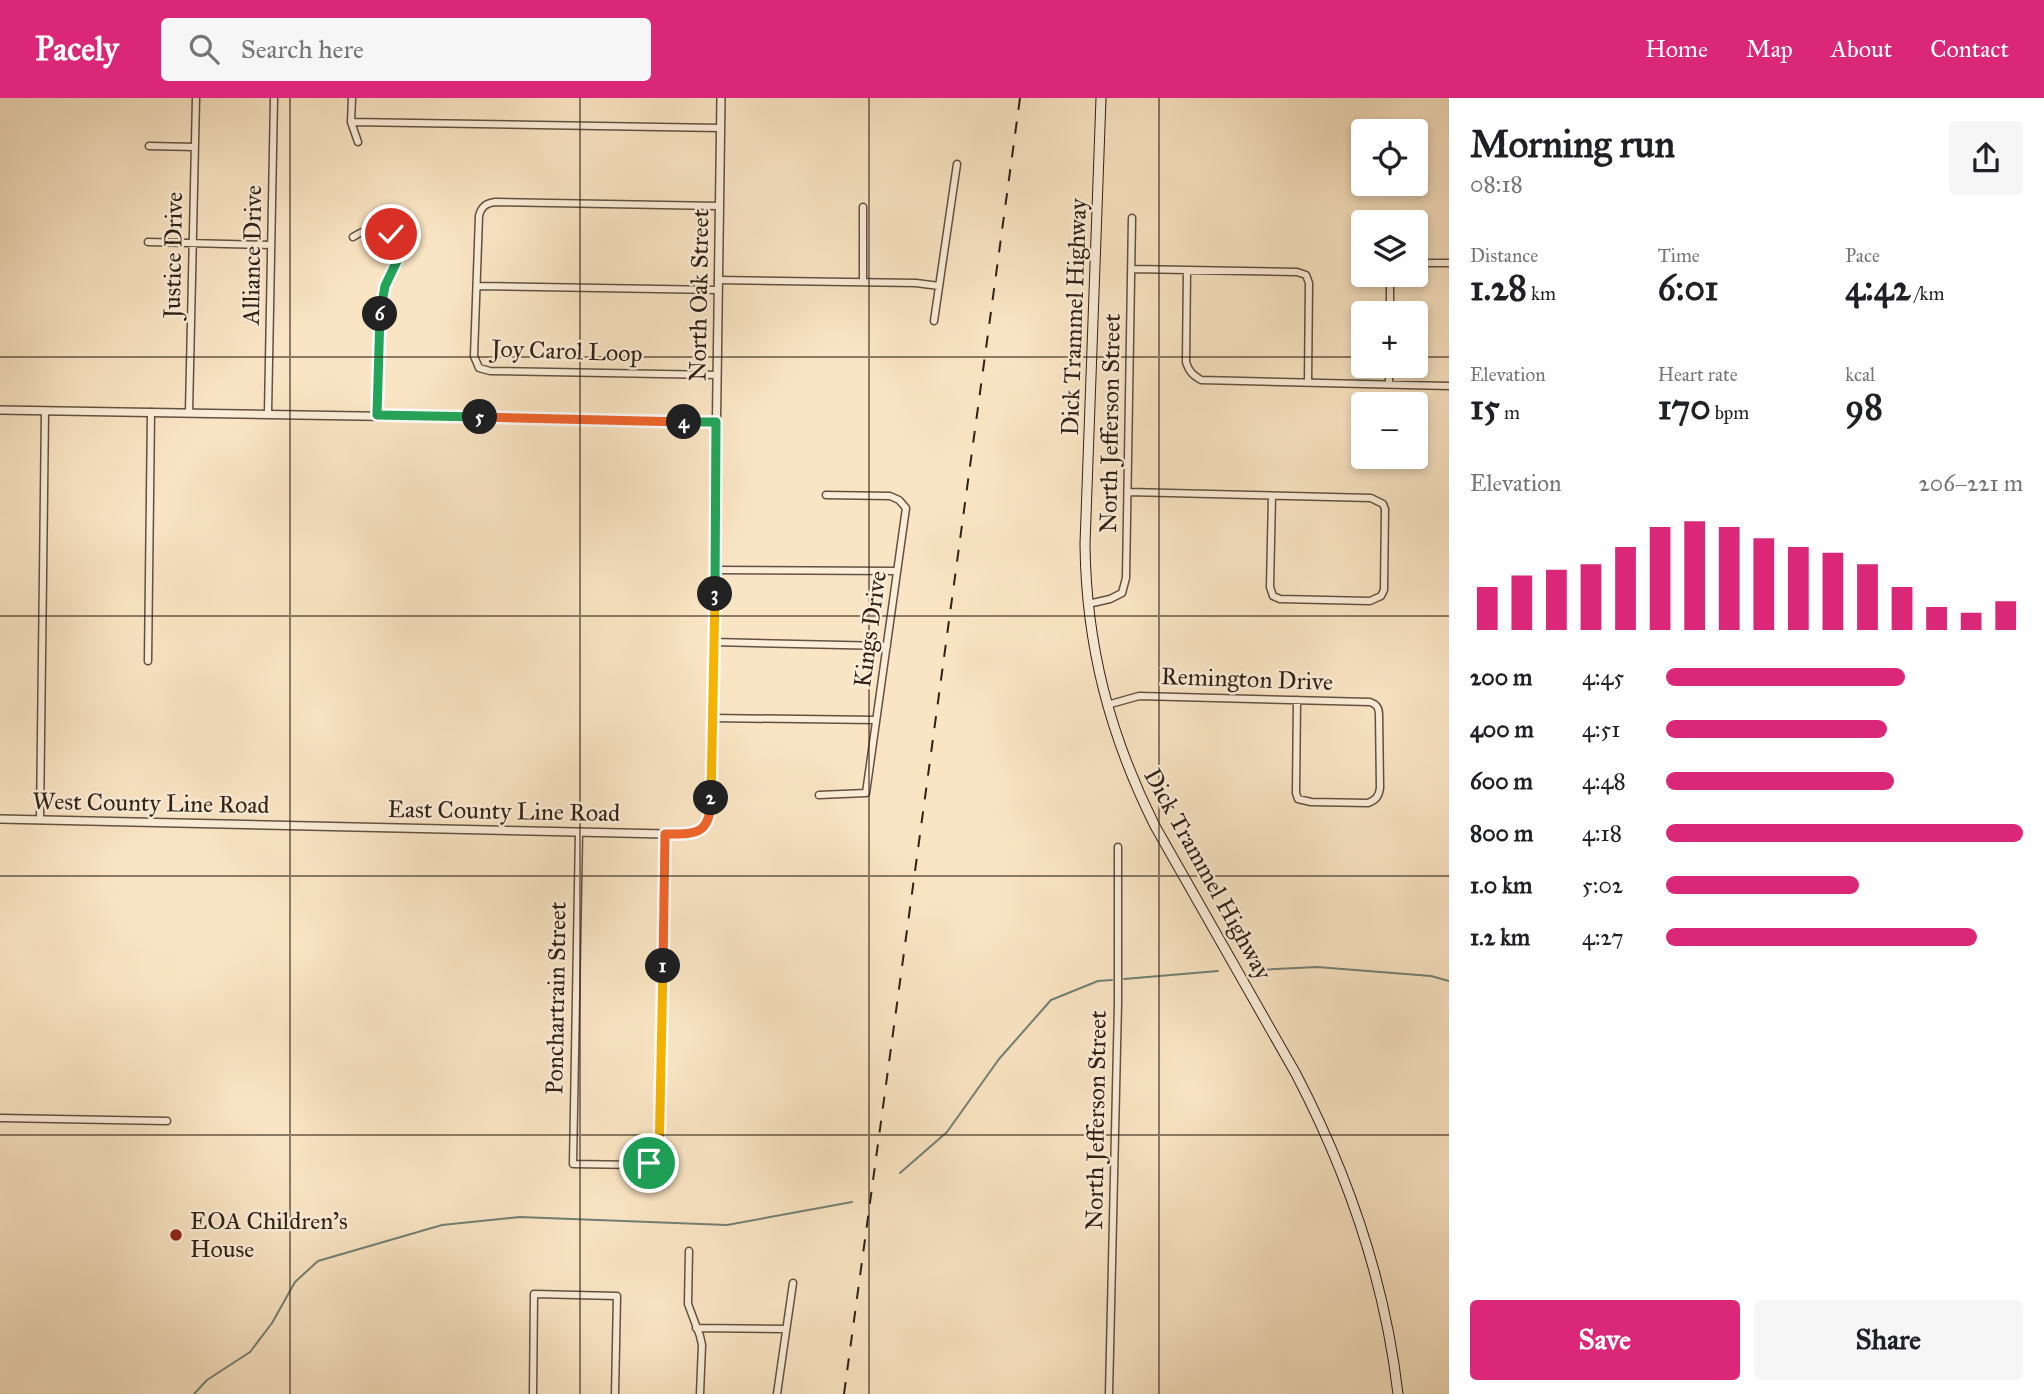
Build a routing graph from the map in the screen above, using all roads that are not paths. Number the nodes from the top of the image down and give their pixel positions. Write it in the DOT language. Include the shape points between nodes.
graph roads {
  1 [pos="196,98"];
  2 [pos="274,98"];
  3 [pos="352,98"];
  4 [pos="721,98"];
  5 [pos="1101,98"];
  6 [pos="351,122"];
  7 [pos="720,128"];
  8 [pos="358,142"];
  9 [pos="149,146"];
  10 [pos="195,147"];
  11 [pos="957,164"];
  12 [pos="719,206"];
  13 [pos="863,207"];
  14 [pos="1132,218"];
  15 [pos="353,237"];
  16 [pos="148,242"];
  17 [pos="192,243"];
  18 [pos="271,244"];
  19 [pos="1428,263"];
  20 [pos="1449,264"];
  21 [pos="1132,270"];
  22 [pos="1187,271"];
  23 [pos="718,280"];
  24 [pos="863,282"];
  25 [pos="478,286"];
  26 [pos="939,286"];
  27 [pos="718,290"];
  28 [pos="934,321"];
  29 [pos="717,375"];
  30 [pos="1389,378"];
  31 [pos="1308,382"];
  32 [pos="1389,384"];
  33 [pos="1449,386"];
  34 [pos="0,410"];
  35 [pos="45,411"];
  36 [pos="151,412"];
  37 [pos="189,412"];
  38 [pos="268,413"];
  39 [pos="377,415"];
  40 [pos="716,422"];
  41 [pos="1128,492"];
  42 [pos="826,495"];
  43 [pos="1272,496"];
  44 [pos="715,570"];
  45 [pos="897,571"];
  46 [pos="1088,604"];
  47 [pos="713,642"];
  48 [pos="887,646"];
  49 [pos="148,661"];
  50 [pos="1297,700"];
  51 [pos="1107,705"];
  52 [pos="712,718"];
  53 [pos="876,720"];
  54 [pos="819,795"];
  55 [pos="0,819"];
  56 [pos="40,820"];
  57 [pos="300,826"];
  58 [pos="705,827"];
  59 [pos="579,832"];
  60 [pos="665,834"];
  61 [pos="1118,847"];
  62 [pos="0,1118"];
  63 [pos="167,1121"];
  64 [pos="689,1251"];
  65 [pos="793,1283"];
  66 [pos="696,1328"];
  67 [pos="786,1329"];
  68 [pos="533,1394"];
  69 [pos="615,1394"];
  70 [pos="699,1394"];
  71 [pos="777,1394"];
  72 [pos="1109,1394"];
  73 [pos="1398,1394"];
  1 -- 10 [label="street, Justice Drive"];
  2 -- 18 [label="street, Alliance Drive"];
  3 -- 6 [label="street"];
  4 -- 7 [label="street, North Oak Street"];
  5 -- 46 [label="main road, Dick Trammel Highway" via="1085,544"];
  6 -- 7 [label="street"];
  6 -- 8 [label="street"];
  7 -- 12 [label="street, North Oak Street"];
  9 -- 10 [label="street"];
  10 -- 17 [label="street, Justice Drive"];
  11 -- 26 [label="street"];
  12 -- 23 [label="street, North Oak Street"];
  12 -- 25 [label="street, Joy Carol Loop" via="490,202 480,212"];
  13 -- 24 [label="street"];
  14 -- 21 [label="street, North Jefferson Street"];
  15 -- 39 [label="street" via="367,229 379,229 391,234 398,248 380,310"];
  16 -- 17 [label="street"];
  17 -- 18 [label="street"];
  17 -- 37 [label="street, Justice Drive"];
  18 -- 38 [label="street, Alliance Drive"];
  19 -- 20 [label="street"];
  21 -- 22 [label="street"];
  21 -- 41 [label="street, North Jefferson Street"];
  22 -- 31 [label="street" via="1186,362 1193,375 1211,381"];
  22 -- 31 [label="street" via="1306,275"];
  23 -- 24 [label="street"];
  23 -- 27 [label="street, North Oak Street"];
  24 -- 26 [label="street"];
  25 -- 27 [label="street"];
  25 -- 29 [label="street, Joy Carol Loop" via="474,356 480,368"];
  26 -- 28 [label="street"];
  27 -- 29 [label="street, North Oak Street"];
  29 -- 40 [label="street, North Oak Street"];
  30 -- 32 [label="street"];
  31 -- 32 [label="street"];
  32 -- 33 [label="street"];
  34 -- 35 [label="street"];
  35 -- 36 [label="street"];
  35 -- 56 [label="street"];
  36 -- 37 [label="street"];
  36 -- 49 [label="street"];
  37 -- 38 [label="street"];
  38 -- 39 [label="street"];
  39 -- 40 [label="street"];
  40 -- 44 [label="street, North Oak Street"];
  41 -- 43 [label="street"];
  41 -- 46 [label="street, North Jefferson Street" via="1125,587 1110,599"];
  42 -- 45 [label="street, Kings Drive" via="899,500 906,508"];
  43 -- 43 [label="street" via="1273,596 1370,601 1381,596 1383,504 1371,498"];
  44 -- 45 [label="street"];
  44 -- 47 [label="street, North Oak Street"];
  45 -- 48 [label="street, Kings Drive"];
  46 -- 51 [label="main road, Dick Trammel Highway"];
  47 -- 48 [label="street"];
  47 -- 52 [label="street, North Oak Street"];
  48 -- 53 [label="street, Kings Drive"];
  50 -- 50 [label="street, Remington Drive" via="1298,799 1368,803 1377,797 1377,706"];
  50 -- 51 [label="street, Remington Drive" via="1139,695"];
  51 -- 73 [label="main road, Dick Trammel Highway" via="1124,758 1155,826 1296,1074 1329,1141 1377,1281"];
  52 -- 53 [label="street"];
  52 -- 58 [label="street, North Oak Street" via="711,812"];
  53 -- 54 [label="street, Kings Drive" via="866,793"];
  55 -- 56 [label="street, West County Line Road"];
  56 -- 57 [label="street, West County Line Road"];
  57 -- 59 [label="street, East County Line Road"];
  58 -- 60 [label="street, East County Line Road" via="690,834"];
  59 -- 60 [label="street, East County Line Road"];
  59 -- 60 [label="street, Ponchartrain Street" via="573,1164 639,1165 659,1159"];
  61 -- 72 [label="street, North Jefferson Street"];
  62 -- 63 [label="street"];
  64 -- 66 [label="street" via="688,1304"];
  65 -- 67 [label="street"];
  66 -- 67 [label="street"];
  66 -- 70 [label="street" via="702,1345"];
  67 -- 71 [label="street"];
  68 -- 69 [label="street" via="534,1294 617,1296"];
}
